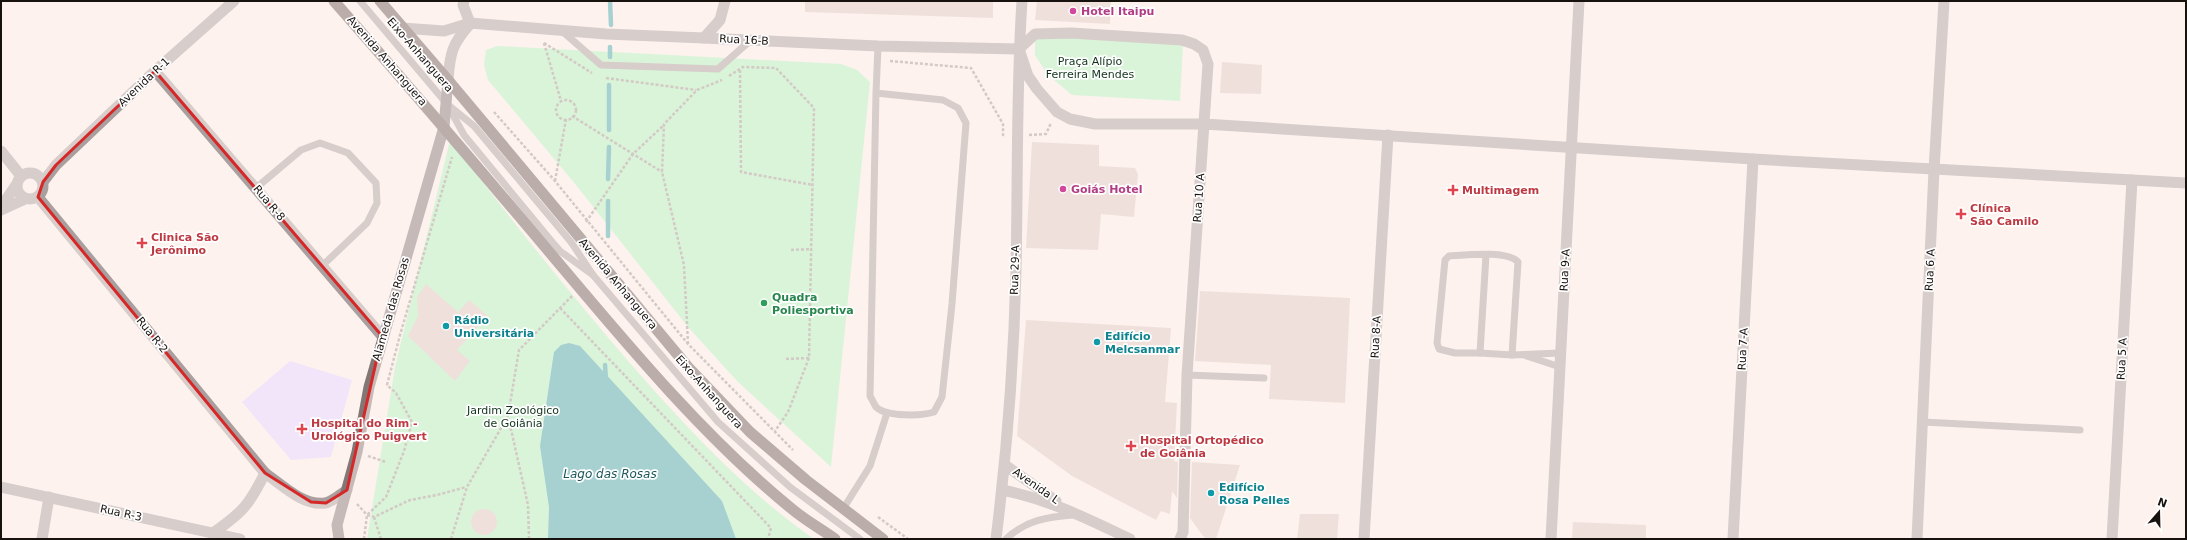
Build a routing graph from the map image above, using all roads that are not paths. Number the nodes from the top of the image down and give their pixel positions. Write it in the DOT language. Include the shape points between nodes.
graph roads {
  1 [pos="234,1"];
  2 [pos="334,1"];
  3 [pos="360,1"];
  4 [pos="380,1"];
  5 [pos="464,1"];
  6 [pos="725,1"];
  7 [pos="1022,1"];
  8 [pos="1579,1"];
  9 [pos="1944,1"];
  10 [pos="470,23"];
  11 [pos="402,28"];
  12 [pos="562,31"];
  13 [pos="704,38"];
  14 [pos="751,40"];
  15 [pos="878,46"];
  16 [pos="1019,49"];
  17 [pos="155,71"];
  18 [pos="448,80"];
  19 [pos="876,93"];
  20 [pos="447,104"];
  21 [pos="1204,124"];
  22 [pos="444,126"];
  23 [pos="1388,135"];
  24 [pos="1571,147"];
  25 [pos="1,151"];
  26 [pos="1753,159"];
  27 [pos="1934,170"];
  28 [pos="40,178"];
  29 [pos="2132,180"];
  30 [pos="19,181"];
  31 [pos="2186,183"];
  32 [pos="256,188"];
  33 [pos="38,197"];
  34 [pos="25,199"];
  35 [pos="1,209"];
  36 [pos="1486,255"];
  37 [pos="322,266"];
  38 [pos="593,275"];
  39 [pos="382,336"];
  40 [pos="1480,353"];
  41 [pos="1560,353"];
  42 [pos="1512,355"];
  43 [pos="1522,355"];
  44 [pos="1560,367"];
  45 [pos="1187,375"];
  46 [pos="1264,378"];
  47 [pos="887,413"];
  48 [pos="1923,422"];
  49 [pos="2080,430"];
  50 [pos="1005,465"];
  51 [pos="265,473"];
  52 [pos="1,487"];
  53 [pos="347,490"];
  54 [pos="1002,490"];
  55 [pos="49,497"];
  56 [pos="1066,508"];
  57 [pos="843,509"];
  58 [pos="1079,514"];
  59 [pos="214,532"];
  60 [pos="42,539"];
  61 [pos="240,539"];
  62 [pos="339,539"];
  63 [pos="835,539"];
  64 [pos="860,539"];
  65 [pos="883,539"];
  66 [pos="996,539"];
  67 [pos="1006,539"];
  68 [pos="1130,539"];
  69 [pos="1180,539"];
  70 [pos="1364,539"];
  71 [pos="1551,539"];
  72 [pos="1733,539"];
  73 [pos="1917,539"];
  74 [pos="2112,539"];
  1 -- 17 [label="street, Avenida R-1"];
  2 -- 22 [label="main road, Avenida Anhanguera"];
  3 -- 20 [label="lane, Eixo-Anhanguera"];
  4 -- 11 [label="main road, Avenida Anhanguera"];
  5 -- 10 [label="street" via="463,5"];
  6 -- 13 [label="street" via="720,20"];
  7 -- 16 [label="street, Rua 29-A"];
  8 -- 24 [label="street, Rua 9-A"];
  9 -- 27 [label="street, Rua 6 A"];
  10 -- 11 [label="street, Rua 16-B" via="444,32"];
  10 -- 12 [label="street, Rua 16-B"];
  10 -- 18 [label="street" via="456,40 451,51"];
  11 -- 18 [label="main road, Avenida Anhanguera"];
  12 -- 13 [label="street, Rua 16-B"];
  12 -- 14 [label="lane" via="601,65 718,69"];
  13 -- 14 [label="street, Rua 16-B"];
  14 -- 15 [label="street, Rua 16-B"];
  15 -- 16 [label="street, Rua 16-B"];
  15 -- 19 [label="lane"];
  16 -- 21 [label="street" via="1028,76 1037,89 1057,112 1070,119 1095,124"];
  16 -- 21 [label="street, Rua 10 A" via="1035,34 1071,33 1158,38 1194,44 1203,50 1208,64"];
  16 -- 50 [label="street, Rua 29-A" via="1016,271"];
  17 -- 28 [label="street, Avenida R-1" via="56,166"];
  17 -- 32 [label="street, Rua R-8"];
  18 -- 20 [label="main road, Alameda das Rosas"];
  18 -- 57 [label="main road, Avenida Anhanguera" via="688,367 750,432"];
  19 -- 47 [label="lane" via="870,396 877,408"];
  19 -- 47 [label="lane" via="943,100 958,108 966,123 942,397 934,412 924,415"];
  20 -- 22 [label="main road, Alameda das Rosas"];
  20 -- 38 [label="lane, Eixo-Anhanguera" via="479,132 571,242"];
  20 -- 38 [label="lane, Eixo-Anhanguera" via="464,135 553,243"];
  21 -- 23 [label="street"];
  21 -- 45 [label="street, Rua 10 A"];
  22 -- 39 [label="main road, Alameda das Rosas"];
  22 -- 63 [label="main road, Avenida Anhanguera" via="580,288 732,456 793,510"];
  23 -- 24 [label="street"];
  23 -- 70 [label="street, Rua 8-A"];
  24 -- 26 [label="street"];
  24 -- 41 [label="street, Rua 9-A"];
  25 -- 30 [label="street"];
  26 -- 27 [label="street"];
  26 -- 72 [label="street, Rua 7-A"];
  27 -- 29 [label="street"];
  27 -- 48 [label="street, Rua 6 A"];
  28 -- 30 [label="street" via="26,173"];
  28 -- 33 [label="street" via="43,188"];
  29 -- 31 [label="street"];
  29 -- 74 [label="street, Rua 5 A"];
  30 -- 34 [label="street" via="17,191"];
  30 -- 35 [label="street"];
  32 -- 37 [label="street, Rua R-8"];
  32 -- 37 [label="lane" via="301,150 320,144 348,153 376,184 377,204 367,223"];
  33 -- 34 [label="street"];
  33 -- 51 [label="street, Rua R-2"];
  34 -- 35 [label="street"];
  36 -- 40 [label="lane"];
  36 -- 40 [label="lane" via="1449,256 1445,260 1437,342 1439,349 1455,354"];
  36 -- 42 [label="lane" via="1510,256 1518,262"];
  37 -- 39 [label="street, Rua R-8"];
  38 -- 64 [label="lane, Eixo-Anhanguera" via="718,422 790,488"];
  39 -- 53 [label="main road, Alameda das Rosas"];
  40 -- 42 [label="lane"];
  41 -- 43 [label="lane"];
  41 -- 44 [label="street, Rua 9-A"];
  42 -- 43 [label="lane"];
  43 -- 44 [label="lane"];
  44 -- 71 [label="street, Rua 9-A"];
  45 -- 46 [label="lane"];
  45 -- 69 [label="street, Rua 10 A" via="1183,532"];
  47 -- 57 [label="lane" via="870,466"];
  48 -- 49 [label="lane"];
  48 -- 73 [label="street, Rua 6 A"];
  50 -- 54 [label="street, Rua 29-A"];
  50 -- 56 [label="street, Avenida L"];
  51 -- 53 [label="street, Rua R-2" via="311,502 326,503"];
  51 -- 59 [label="street" via="253,498 238,516"];
  52 -- 55 [label="street, Rua R-3"];
  53 -- 62 [label="main road, Alameda das Rosas" via="337,525"];
  54 -- 56 [label="street, Avenida L"];
  54 -- 66 [label="street, Rua 29-A"];
  55 -- 59 [label="street, Rua R-3"];
  55 -- 60 [label="street"];
  56 -- 58 [label="street, Avenida L"];
  57 -- 65 [label="main road, Avenida Anhanguera"];
  58 -- 67 [label="lane" via="1028,523"];
  58 -- 68 [label="street, Avenida L"];
  59 -- 61 [label="street, Rua R-3"];
}
